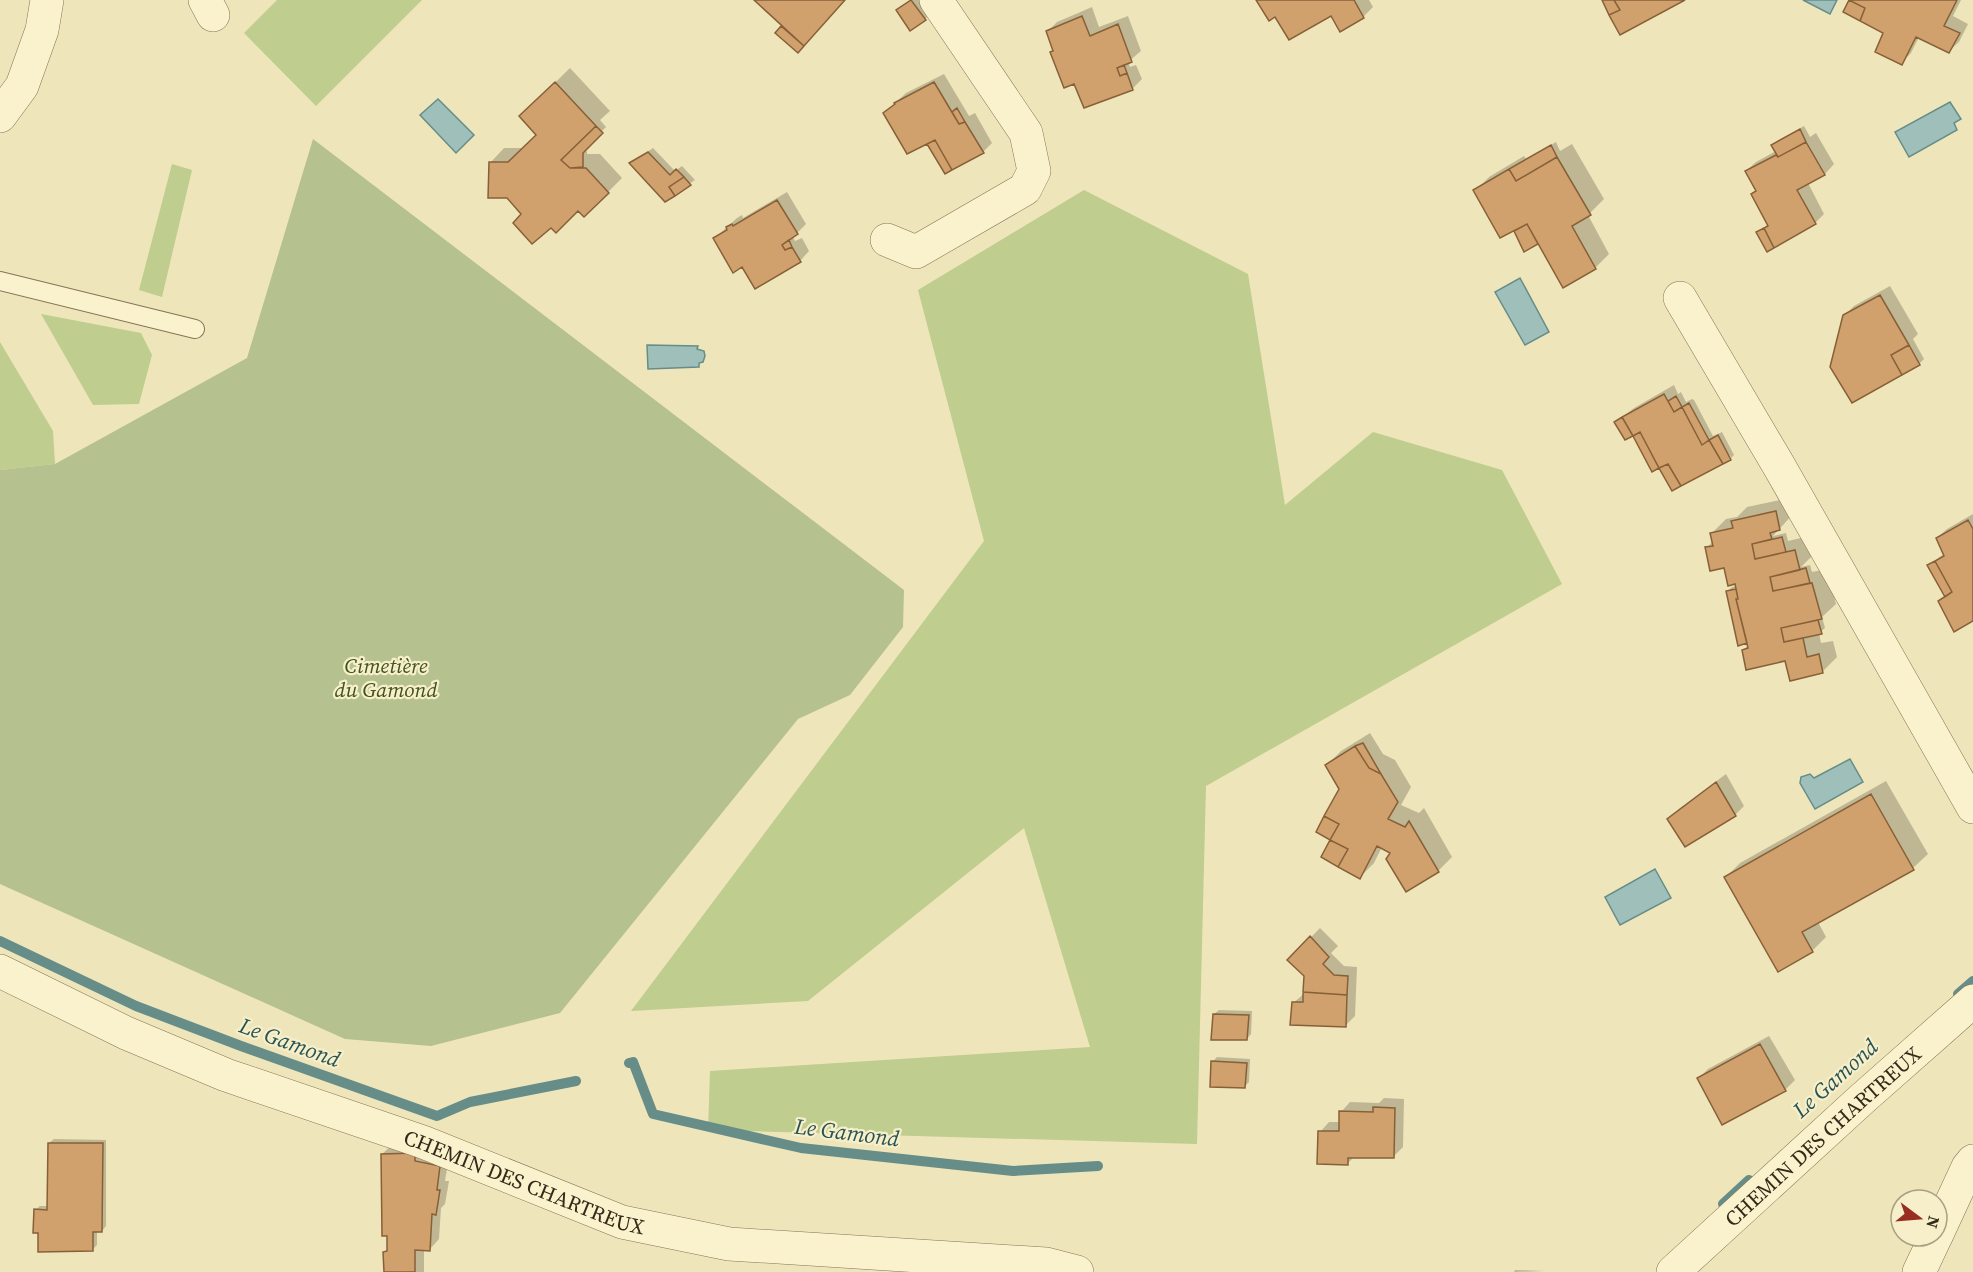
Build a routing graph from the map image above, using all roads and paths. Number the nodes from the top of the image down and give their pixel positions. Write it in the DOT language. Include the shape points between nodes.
graph roads {
  1 [pos="47,0"];
  2 [pos="936,0"];
  3 [pos="0,116"];
  4 [pos="887,240"];
  5 [pos="0,281"];
  6 [pos="1680,298"];
  7 [pos="195,329"];
  8 [pos="1973,807"];
  9 [pos="0,971"];
  10 [pos="1973,1001"];
  11 [pos="1973,1161"];
  12 [pos="1949,1207"];
  13 [pos="1930,1248"];
  14 [pos="1077,1272"];
  15 [pos="1673,1272"];
  16 [pos="1919,1272"];
  1 -- 3 [label="street" via="42,30 22,86"];
  2 -- 4 [label="street" via="1026,133 1034,171 1025,189 916,252"];
  5 -- 7 [label="lane"];
  6 -- 8 [label="street"];
  9 -- 14 [label="street, CHEMIN DES CHARTREUX" via="126,1033 226,1075 423,1142 622,1222 729,1244 1046,1264"];
  10 -- 15 [label="street, CHEMIN DES CHARTREUX"];
  11 -- 12 [label="street"];
  13 -- 16 [label="street"];
}
